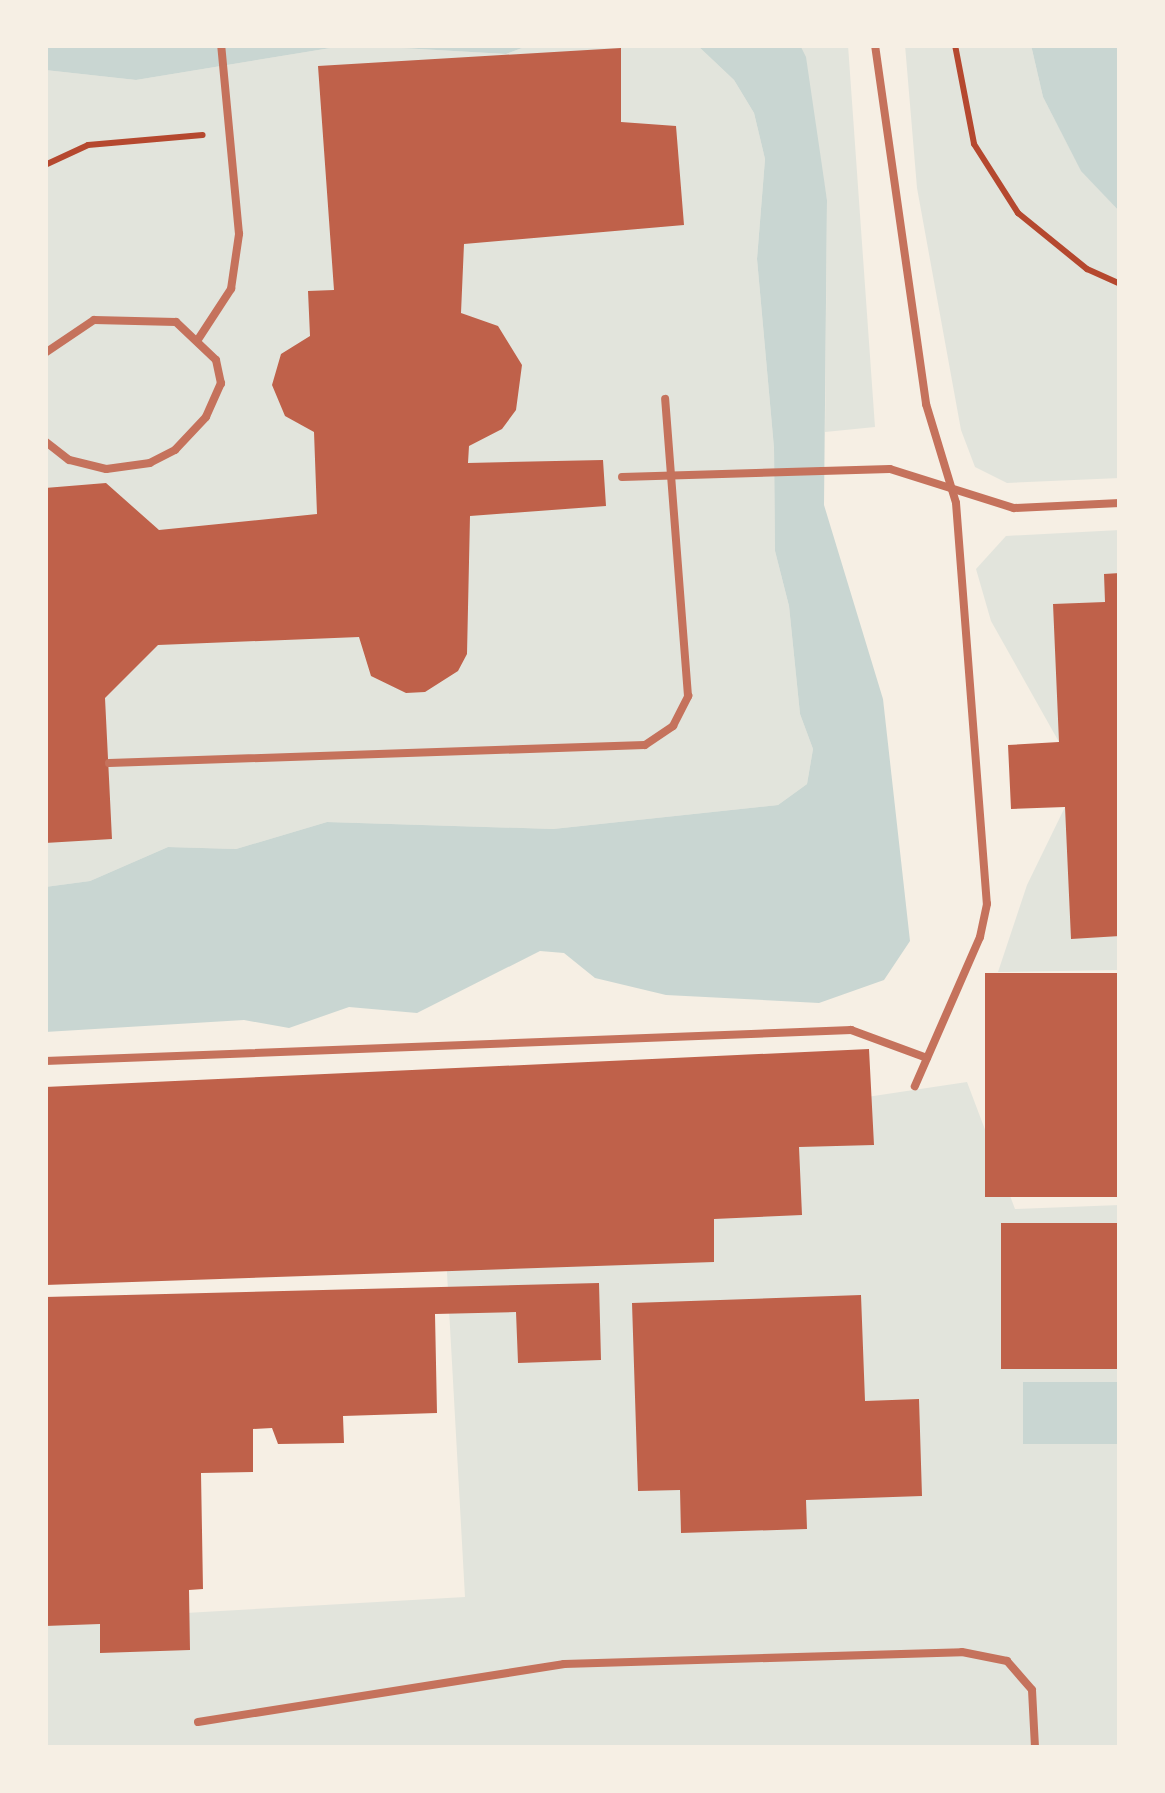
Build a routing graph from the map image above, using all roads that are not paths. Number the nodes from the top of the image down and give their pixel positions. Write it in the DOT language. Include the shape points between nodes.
graph roads {
  1 [pos="221,45"];
  2 [pos="876,45"];
  3 [pos="200,338"];
  4 [pos="45,353"];
  5 [pos="665,399"];
  6 [pos="45,441"];
  7 [pos="671,475"];
  8 [pos="622,476"];
  9 [pos="952,490"];
  10 [pos="1120,503"];
  11 [pos="109,763"];
  12 [pos="926,1058"];
  13 [pos="45,1061"];
  14 [pos="915,1086"];
  15 [pos="198,1722"];
  16 [pos="1035,1748"];
  1 -- 3 [label="lane" via="236,252 231,288"];
  2 -- 9 [label="lane" via="926,404"];
  3 -- 4 [label="lane" via="176,322 94,320"];
  3 -- 6 [label="lane" via="216,360 220,383 206,417 175,450 150,463 106,469 70,460"];
  5 -- 7 [label="lane"];
  7 -- 8 [label="lane"];
  7 -- 9 [label="lane" via="890,469"];
  7 -- 11 [label="lane" via="688,696 673,726 646,746"];
  9 -- 10 [label="lane" via="1014,508"];
  9 -- 12 [label="lane" via="986,904 980,937"];
  12 -- 13 [label="lane" via="851,1030"];
  12 -- 14 [label="lane"];
  15 -- 16 [label="lane" via="564,1664 962,1652 1007,1660 1032,1690"];
}
